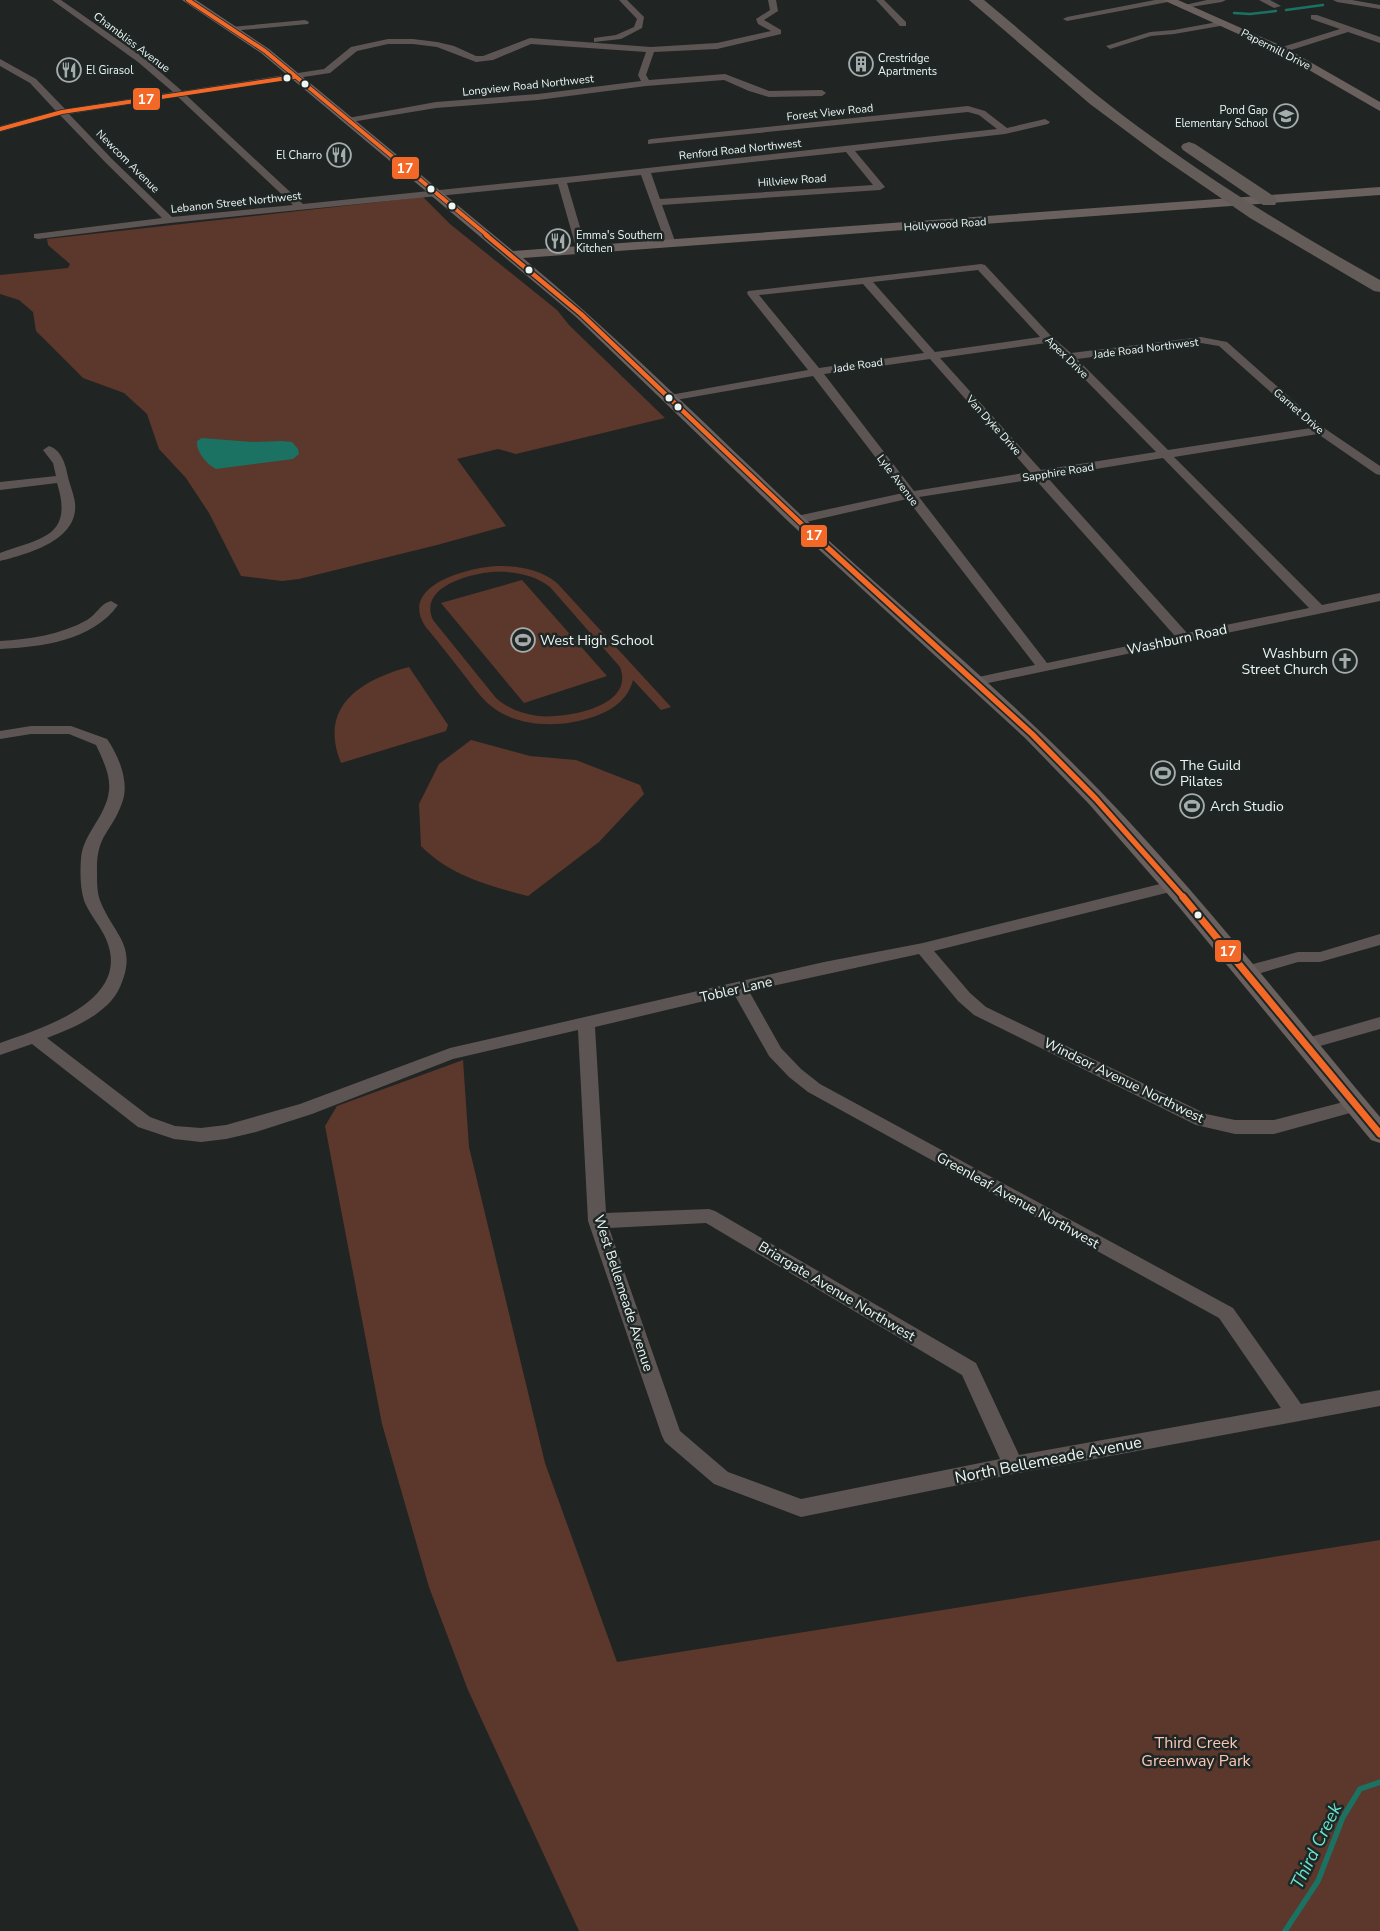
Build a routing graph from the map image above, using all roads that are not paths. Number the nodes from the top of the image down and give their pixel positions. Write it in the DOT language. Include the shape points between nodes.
graph roads {
  1 [pos="56,0"];
  2 [pos="189,0"];
  3 [pos="195,0"];
  4 [pos="623,0"];
  5 [pos="772,0"];
  6 [pos="880,0"];
  7 [pos="976,0"];
  8 [pos="1168,0"];
  9 [pos="1201,0"];
  10 [pos="1222,0"];
  11 [pos="1263,0"];
  12 [pos="1337,0"];
  13 [pos="1187,6"];
  14 [pos="1277,6"];
  15 [pos="1380,7"];
  16 [pos="1314,18"];
  17 [pos="1067,20"];
  18 [pos="305,22"];
  19 [pos="1223,23"];
  20 [pos="903,24"];
  21 [pos="232,29"];
  22 [pos="1348,29"];
  23 [pos="1380,40"];
  24 [pos="573,44"];
  25 [pos="1110,46"];
  26 [pos="650,50"];
  27 [pos="1282,50"];
  28 [pos="0,62"];
  29 [pos="294,76"];
  30 [pos="646,83"];
  31 [pos="822,93"];
  32 [pos="179,95"];
  33 [pos="1380,107"];
  34 [pos="62,112"];
  35 [pos="348,121"];
  36 [pos="1045,122"];
  37 [pos="0,129"];
  38 [pos="1005,131"];
  39 [pos="1174,136"];
  40 [pos="650,142"];
  41 [pos="849,149"];
  42 [pos="645,171"];
  43 [pos="562,181"];
  44 [pos="1380,191"];
  45 [pos="436,194"];
  46 [pos="656,202"];
  47 [pos="302,208"];
  48 [pos="1287,211"];
  49 [pos="170,220"];
  50 [pos="38,236"];
  51 [pos="671,244"];
  52 [pos="582,251"];
  53 [pos="510,255"];
  54 [pos="865,280"];
  55 [pos="1380,288"];
  56 [pos="752,293"];
  57 [pos="1048,339"];
  58 [pos="1223,344"];
  59 [pos="930,355"];
  60 [pos="1069,357"];
  61 [pos="816,372"];
  62 [pos="670,398"];
  63 [pos="1320,430"];
  64 [pos="49,450"];
  65 [pos="1166,455"];
  66 [pos="1380,471"];
  67 [pos="1039,475"];
  68 [pos="61,479"];
  69 [pos="0,486"];
  70 [pos="909,495"];
  71 [pos="797,520"];
  72 [pos="0,557"];
  73 [pos="1380,597"];
  74 [pos="112,604"];
  75 [pos="1318,609"];
  76 [pos="1183,637"];
  77 [pos="0,646"];
  78 [pos="1044,667"];
  79 [pos="974,682"];
  80 [pos="0,735"];
  81 [pos="1172,886"];
  82 [pos="1380,939"];
  83 [pos="923,948"];
  84 [pos="1248,976"];
  85 [pos="739,988"];
  86 [pos="586,1023"];
  87 [pos="1380,1023"];
  88 [pos="34,1037"];
  89 [pos="1306,1044"];
  90 [pos="0,1049"];
  91 [pos="1355,1105"];
  92 [pos="1380,1134"];
  93 [pos="597,1221"];
  94 [pos="1380,1398"];
  95 [pos="1296,1413"];
  96 [pos="1013,1465"];
  97 [pos="721,1478"];
  1 -- 32 [label="street, Chambliss Avenue" via="141,60"];
  2 -- 3 [label="street"];
  2 -- 21 [label="street"];
  4 -- 24 [label="street" via="641,19 638,28 618,37"];
  5 -- 26 [label="street" via="774,11 760,19 778,32 717,46"];
  6 -- 20 [label="street"];
  7 -- 55 [label="highway" via="1108,111 1223,193"];
  8 -- 13 [label="street, Papermill Drive"];
  8 -- 17 [label="street"];
  9 -- 13 [label="street"];
  10 -- 13 [label="street"];
  11 -- 14 [label="street"];
  12 -- 15 [label="street"];
  13 -- 19 [label="street, Papermill Drive"];
  16 -- 22 [label="street"];
  18 -- 21 [label="street"];
  19 -- 25 [label="street" via="1150,34"];
  19 -- 27 [label="street, Papermill Drive"];
  21 -- 29 [label="street"];
  22 -- 23 [label="street"];
  22 -- 27 [label="street"];
  24 -- 26 [label="street"];
  24 -- 29 [label="street" via="530,41 496,57 475,59 452,48 425,41 366,45 352,50 327,71"];
  26 -- 30 [label="street" via="642,75"];
  27 -- 33 [label="street, Papermill Drive"];
  28 -- 34 [label="street, Newcom Avenue" via="33,81"];
  29 -- 32 [label="street"];
  29 -- 35 [label="street"];
  30 -- 31 [label="street, Longview Road Northwest" via="725,77 768,94"];
  30 -- 35 [label="street, Longview Road Northwest" via="538,97 436,105"];
  32 -- 34 [label="street"];
  32 -- 47 [label="street, Chambliss Avenue"];
  34 -- 37 [label="street"];
  34 -- 49 [label="street, Newcom Avenue"];
  35 -- 45 [label="street"];
  36 -- 38 [label="street, Renford Road Northwest"];
  38 -- 40 [label="street, Forest View Road" via="982,112 968,109 693,142"];
  38 -- 41 [label="street, Renford Road Northwest"];
  39 -- 48 [label="highway"];
  41 -- 42 [label="street, Renford Road Northwest" via="708,160"];
  41 -- 46 [label="street, Hillview Road" via="880,187"];
  42 -- 43 [label="street, Renford Road Northwest"];
  42 -- 46 [label="street"];
  43 -- 45 [label="street, Renford Road Northwest"];
  43 -- 52 [label="street"];
  44 -- 51 [label="street, Hollywood Road"];
  45 -- 47 [label="street, Lebanon Street Northwest"];
  45 -- 53 [label="street"];
  46 -- 51 [label="street"];
  47 -- 49 [label="street, Lebanon Street Northwest"];
  49 -- 50 [label="street, Lebanon Street Northwest"];
  51 -- 52 [label="street, Hollywood Road"];
  52 -- 53 [label="street, Hollywood Road"];
  53 -- 62 [label="street" via="588,321"];
  54 -- 56 [label="street, Apex Drive"];
  54 -- 57 [label="street, Apex Drive" via="981,267"];
  54 -- 59 [label="street, Van Dyke Drive"];
  56 -- 61 [label="street, Lyle Avenue"];
  57 -- 59 [label="street, Jade Road"];
  57 -- 60 [label="street, Apex Drive"];
  58 -- 60 [label="street, Jade Road Northwest" via="1202,340"];
  58 -- 63 [label="street, Garnet Drive"];
  59 -- 61 [label="street, Jade Road"];
  59 -- 67 [label="street, Van Dyke Drive"];
  60 -- 65 [label="street, Apex Drive"];
  61 -- 62 [label="street, Jade Road"];
  61 -- 70 [label="street, Lyle Avenue"];
  62 -- 71 [label="street"];
  63 -- 65 [label="street, Sapphire Road"];
  63 -- 66 [label="street, Garnet Drive"];
  64 -- 68 [label="street" via="60,464"];
  65 -- 67 [label="street, Sapphire Road"];
  65 -- 75 [label="street, Apex Drive"];
  67 -- 70 [label="street, Sapphire Road"];
  67 -- 76 [label="street, Van Dyke Drive"];
  68 -- 69 [label="street"];
  68 -- 72 [label="street" via="71,513 66,523 57,534"];
  70 -- 71 [label="street, Sapphire Road"];
  70 -- 78 [label="street, Lyle Avenue"];
  71 -- 79 [label="street"];
  73 -- 75 [label="street, Washburn Road"];
  74 -- 77 [label="street" via="97,620 77,631"];
  75 -- 76 [label="street, Washburn Road"];
  76 -- 78 [label="street, Washburn Road"];
  78 -- 79 [label="street, Washburn Road"];
  79 -- 81 [label="street" via="1058,759"];
  80 -- 88 [label="street" via="30,730 71,730 102,742 113,764 118,785 113,808 98,830 90,855 89,879 92,902 117,946 118,971 109,991 90,1012"];
  81 -- 83 [label="street, Tobler Lane"];
  81 -- 84 [label="street"];
  82 -- 84 [label="street" via="1320,957 1305,967"];
  83 -- 85 [label="street, Tobler Lane"];
  83 -- 91 [label="street, Windsor Avenue Northwest" via="964,997 980,1010 1202,1120 1235,1127 1274,1127"];
  84 -- 89 [label="street"];
  85 -- 86 [label="street, Tobler Lane"];
  85 -- 95 [label="street, Greenleaf Avenue Northwest" via="775,1052 814,1088 1226,1314"];
  86 -- 88 [label="street, Tobler Lane" via="450,1054 256,1125 201,1135 174,1132 144,1122"];
  86 -- 93 [label="street, West Bellemeade Avenue"];
  87 -- 89 [label="street"];
  88 -- 90 [label="street"];
  89 -- 91 [label="street"];
  91 -- 92 [label="street"];
  93 -- 96 [label="street, Briargate Avenue Northwest" via="709,1216 718,1221 969,1369"];
  93 -- 97 [label="street, West Bellemeade Avenue" via="672,1436"];
  94 -- 95 [label="street, North Bellemeade Avenue"];
  95 -- 96 [label="street, North Bellemeade Avenue"];
  96 -- 97 [label="street, North Bellemeade Avenue" via="801,1508"];
}
